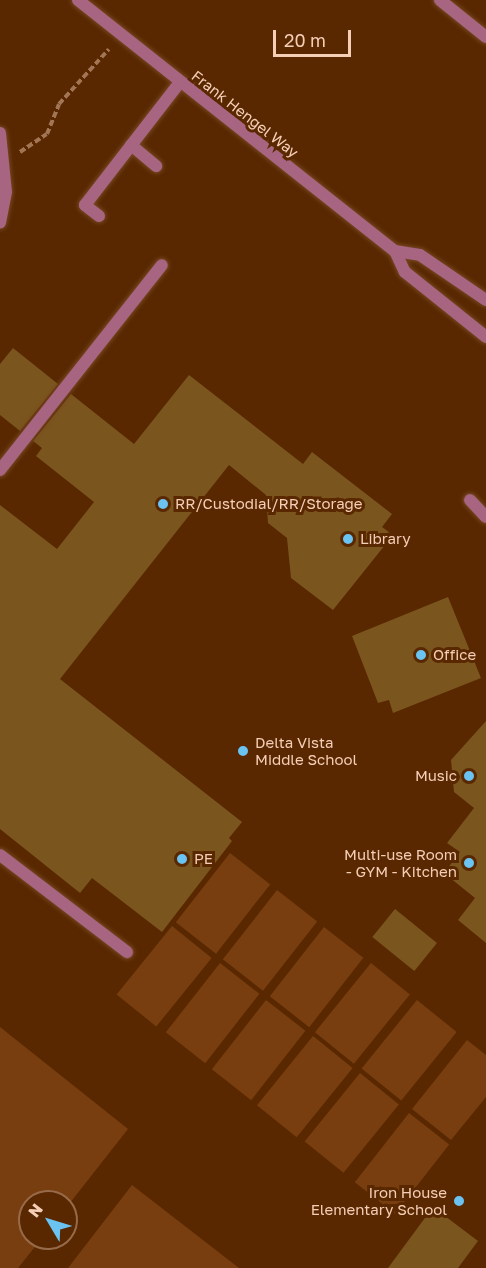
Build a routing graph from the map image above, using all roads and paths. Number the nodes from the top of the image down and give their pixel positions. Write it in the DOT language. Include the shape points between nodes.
graph roads {
  1 [pos="78,0"];
  2 [pos="440,0"];
  3 [pos="120,34"];
  4 [pos="486,37"];
  5 [pos="180,82"];
  6 [pos="0,133"];
  7 [pos="131,145"];
  8 [pos="5,157"];
  9 [pos="156,166"];
  10 [pos="99,216"];
  11 [pos="0,222"];
  12 [pos="395,251"];
  13 [pos="162,265"];
  14 [pos="486,300"];
  15 [pos="486,337"];
  16 [pos="0,470"];
  17 [pos="470,500"];
  18 [pos="486,517"];
  19 [pos="0,855"];
  20 [pos="127,951"];
  1 -- 3 [label="street, Frank Hengel Way"];
  2 -- 4 [label="street"];
  3 -- 5 [label="street, Frank Hengel Way"];
  3 -- 8 [label="path" via="64,97 47,134 27,149"];
  5 -- 7 [label="street"];
  5 -- 12 [label="street, Frank Hengel Way"];
  6 -- 8 [label="street"];
  7 -- 9 [label="street"];
  7 -- 10 [label="street" via="85,206"];
  8 -- 11 [label="street" via="6,192"];
  12 -- 14 [label="street, Frank Hengel Way" via="420,255"];
  12 -- 15 [label="street, Frank Hengel Way" via="405,272"];
  13 -- 16 [label="street"];
  17 -- 18 [label="street"];
  19 -- 20 [label="street"];
}
